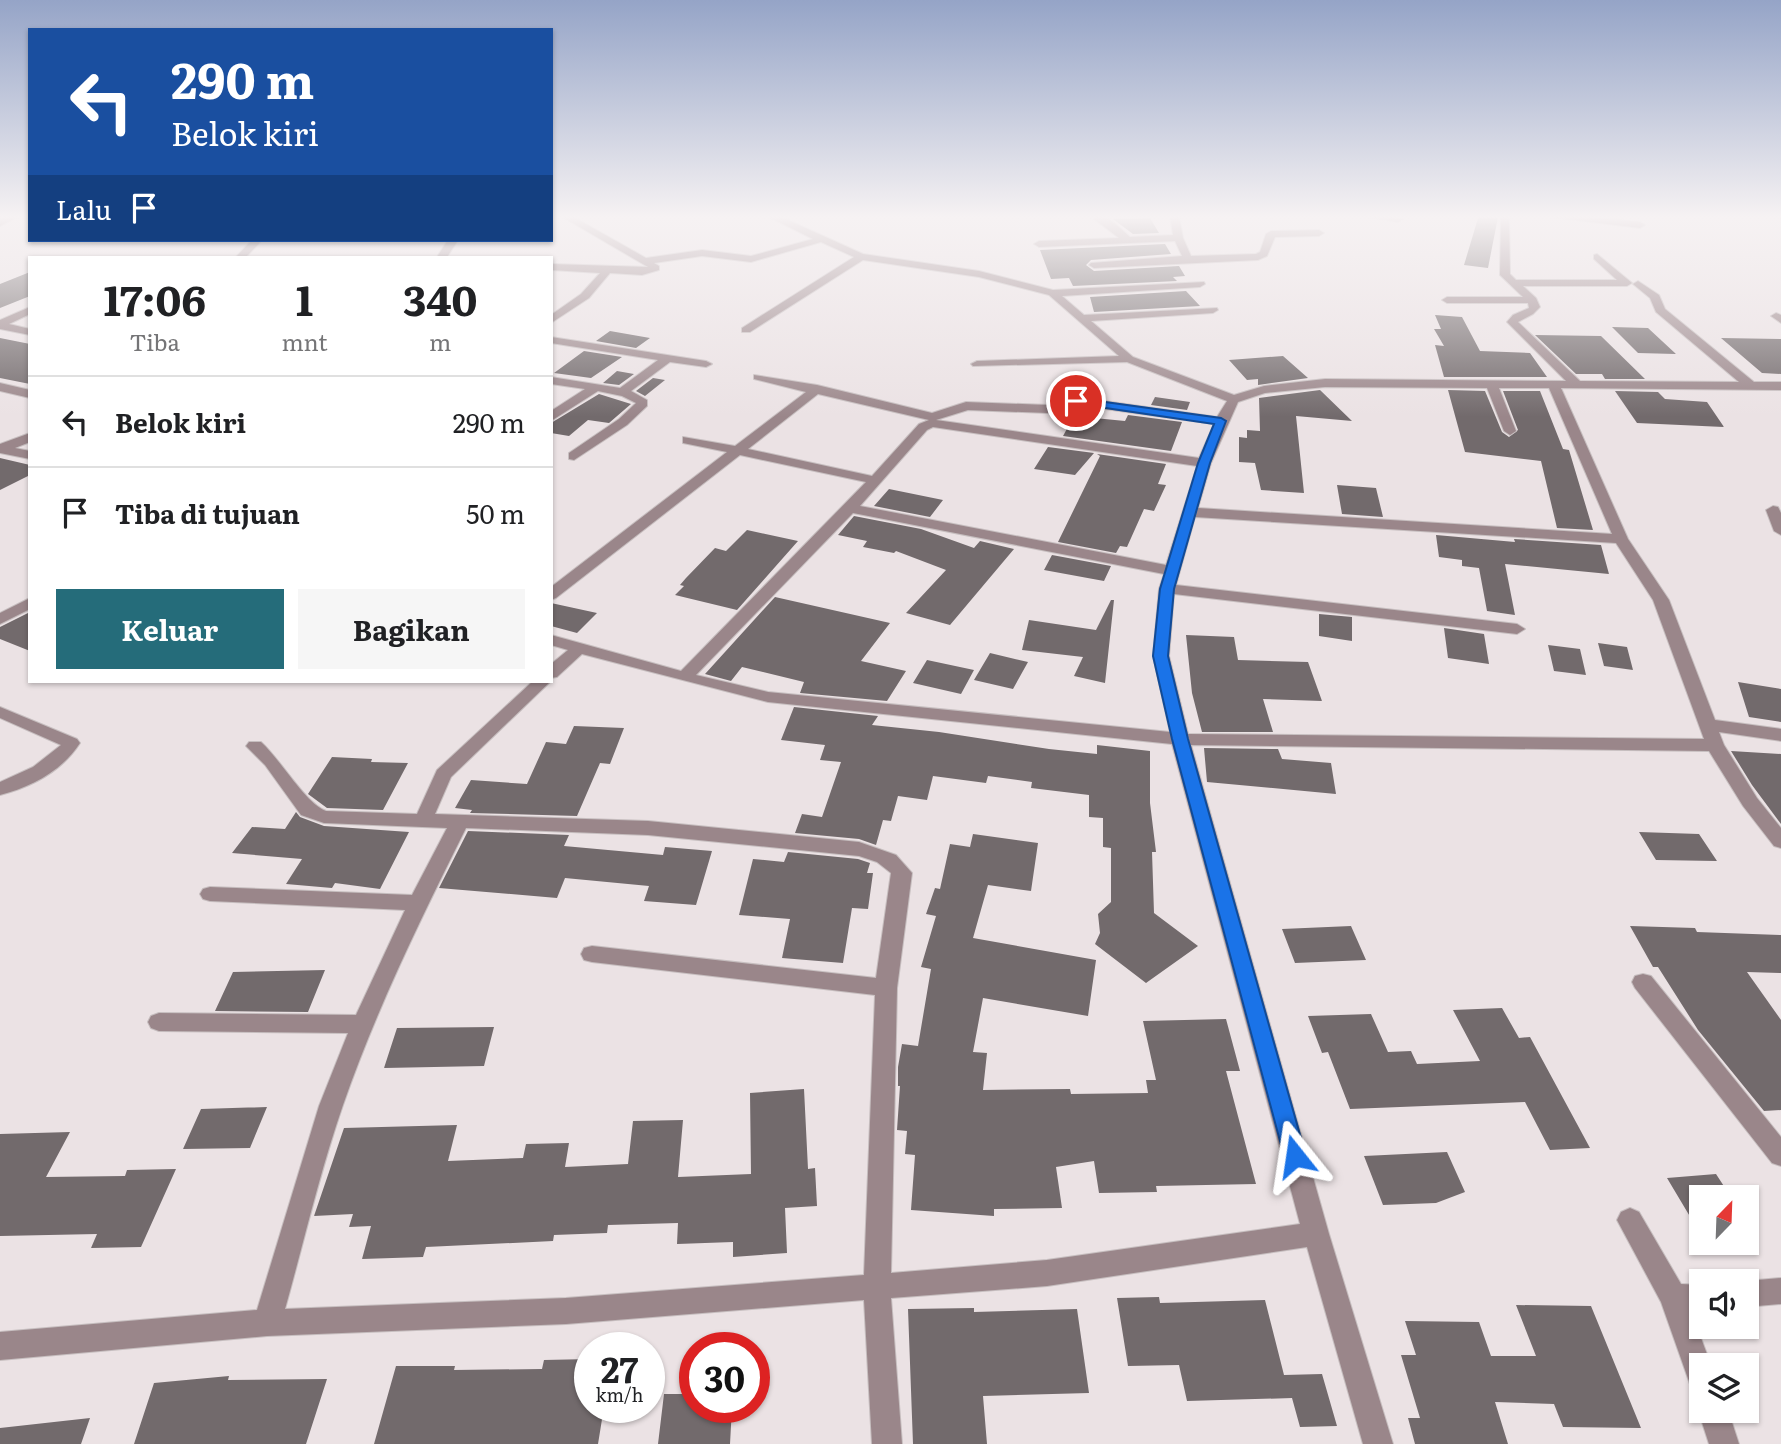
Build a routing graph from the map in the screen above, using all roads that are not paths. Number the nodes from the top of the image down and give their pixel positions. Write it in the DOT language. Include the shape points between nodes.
graph roads {
  1 [pos="597,282"];
  2 [pos="821,282"];
  3 [pos="1012,282"];
  4 [pos="1085,282"];
  5 [pos="1177,282"];
  6 [pos="1583,282"];
  7 [pos="1512,283"];
  8 [pos="1200,284"];
  9 [pos="1638,284"];
  10 [pos="1053,293"];
  11 [pos="1532,299"];
  12 [pos="1447,300"];
  13 [pos="1213,310"];
  14 [pos="28,311"];
  15 [pos="1084,318"];
  16 [pos="553,319"];
  17 [pos="746,330"];
  18 [pos="28,332"];
  19 [pos="553,340"];
  20 [pos="668,358"];
  21 [pos="1129,359"];
  22 [pos="706,364"];
  23 [pos="977,364"];
  24 [pos="758,377"];
  25 [pos="553,380"];
  26 [pos="1492,385"];
  27 [pos="1577,385"];
  28 [pos="1750,385"];
  29 [pos="1554,386"];
  30 [pos="1781,386"];
  31 [pos="0,387"];
  32 [pos="594,388"];
  33 [pos="817,389"];
  34 [pos="621,393"];
  35 [pos="28,394"];
  36 [pos="1234,399"];
  37 [pos="955,410"];
  38 [pos="553,416"];
  39 [pos="1221,421"];
  40 [pos="944,423"];
  41 [pos="1510,431"];
  42 [pos="28,438"];
  43 [pos="688,440"];
  44 [pos="0,448"];
  45 [pos="738,451"];
  46 [pos="28,455"];
  47 [pos="574,456"];
  48 [pos="1204,463"];
  49 [pos="874,480"];
  50 [pos="850,508"];
  51 [pos="1773,510"];
  52 [pos="1189,512"];
  53 [pos="1781,531"];
  54 [pos="1621,540"];
  55 [pos="1172,571"];
  56 [pos="1167,589"];
  57 [pos="553,593"];
  58 [pos="28,604"];
  59 [pos="0,619"];
  60 [pos="1517,629"];
  61 [pos="553,641"];
  62 [pos="579,648"];
  63 [pos="553,671"];
  64 [pos="684,677"];
  65 [pos="541,683"];
  66 [pos="0,712"];
  67 [pos="1709,725"];
  68 [pos="1781,735"];
  69 [pos="1180,739"];
  70 [pos="255,746"];
  71 [pos="1715,746"];
  72 [pos="0,789"];
  73 [pos="423,821"];
  74 [pos="460,821"];
  75 [pos="1781,841"];
  76 [pos="210,894"];
  77 [pos="418,903"];
  78 [pos="592,954"];
  79 [pos="1643,982"];
  80 [pos="886,988"];
  81 [pos="159,1022"];
  82 [pos="363,1024"];
  83 [pos="1781,1155"];
  84 [pos="1630,1220"];
  85 [pos="1316,1234"];
  86 [pos="877,1286"];
  87 [pos="1781,1291"];
  88 [pos="1759,1293"];
  89 [pos="1673,1297"];
  90 [pos="1689,1298"];
  91 [pos="267,1323"];
  92 [pos="0,1346"];
  93 [pos="1693,1353"];
  94 [pos="1717,1423"];
  95 [pos="887,1444"];
  96 [pos="1378,1444"];
  97 [pos="1724,1444"];
  1 -- 16 [label="street"];
  2 -- 17 [label="street"];
  3 -- 10 [label="street"];
  4 -- 10 [label="street"];
  5 -- 8 [label="street"];
  6 -- 7 [label="street"];
  7 -- 11 [label="street"];
  9 -- 28 [label="street" via="1655,297 1660,310"];
  10 -- 15 [label="street"];
  11 -- 12 [label="street"];
  11 -- 27 [label="street" via="1535,307 1512,322"];
  13 -- 15 [label="street"];
  14 -- 18 [label="street" via="3,323"];
  15 -- 21 [label="street"];
  19 -- 20 [label="street"];
  20 -- 22 [label="street"];
  20 -- 34 [label="street"];
  21 -- 23 [label="street"];
  21 -- 36 [label="street"];
  24 -- 33 [label="street"];
  25 -- 32 [label="street"];
  26 -- 29 [label="street"];
  26 -- 36 [label="street" via="1325,383 1264,390"];
  26 -- 41 [label="street"];
  27 -- 28 [label="street"];
  27 -- 29 [label="street"];
  28 -- 30 [label="street"];
  29 -- 54 [label="street"];
  31 -- 35 [label="street"];
  32 -- 34 [label="street"];
  32 -- 38 [label="street"];
  33 -- 37 [label="street" via="932,416"];
  33 -- 45 [label="street"];
  34 -- 47 [label="street" via="638,397 641,407"];
  36 -- 39 [label="street"];
  37 -- 39 [label="street" via="988,405 1048,409 1076,401"];
  37 -- 40 [label="street"];
  39 -- 48 [label="street"];
  40 -- 48 [label="street"];
  40 -- 49 [label="street" via="923,427"];
  42 -- 44 [label="street"];
  43 -- 45 [label="street"];
  44 -- 46 [label="street"];
  45 -- 49 [label="street"];
  45 -- 57 [label="street"];
  48 -- 52 [label="street"];
  49 -- 50 [label="street"];
  50 -- 55 [label="street"];
  50 -- 64 [label="street"];
  51 -- 53 [label="street"];
  52 -- 54 [label="street"];
  52 -- 55 [label="street"];
  54 -- 67 [label="street" via="1661,600"];
  55 -- 56 [label="street"];
  56 -- 60 [label="street"];
  56 -- 69 [label="street" via="1161,656"];
  58 -- 59 [label="street"];
  61 -- 62 [label="street"];
  62 -- 63 [label="street"];
  62 -- 64 [label="street"];
  64 -- 69 [label="street" via="782,698"];
  65 -- 73 [label="street" via="443,774"];
  66 -- 72 [label="street" via="71,743 41,771"];
  67 -- 68 [label="street"];
  67 -- 71 [label="street"];
  69 -- 71 [label="street"];
  69 -- 85 [label="street"];
  70 -- 73 [label="street" via="308,811 324,817"];
  71 -- 75 [label="street" via="1749,802"];
  73 -- 74 [label="street"];
  74 -- 77 [label="street"];
  74 -- 80 [label="street" via="648,828 859,849 884,857 902,873"];
  76 -- 77 [label="street"];
  77 -- 82 [label="street"];
  78 -- 80 [label="street"];
  79 -- 83 [label="street"];
  80 -- 86 [label="street"];
  81 -- 82 [label="street"];
  82 -- 91 [label="street" via="331,1106"];
  84 -- 89 [label="street"];
  85 -- 86 [label="street" via="1047,1273"];
  85 -- 96 [label="street"];
  86 -- 91 [label="street" via="566,1311"];
  86 -- 95 [label="street"];
  87 -- 88 [label="street"];
  89 -- 90 [label="street"];
  89 -- 93 [label="street"];
  91 -- 92 [label="street"];
  94 -- 97 [label="street"];
}
